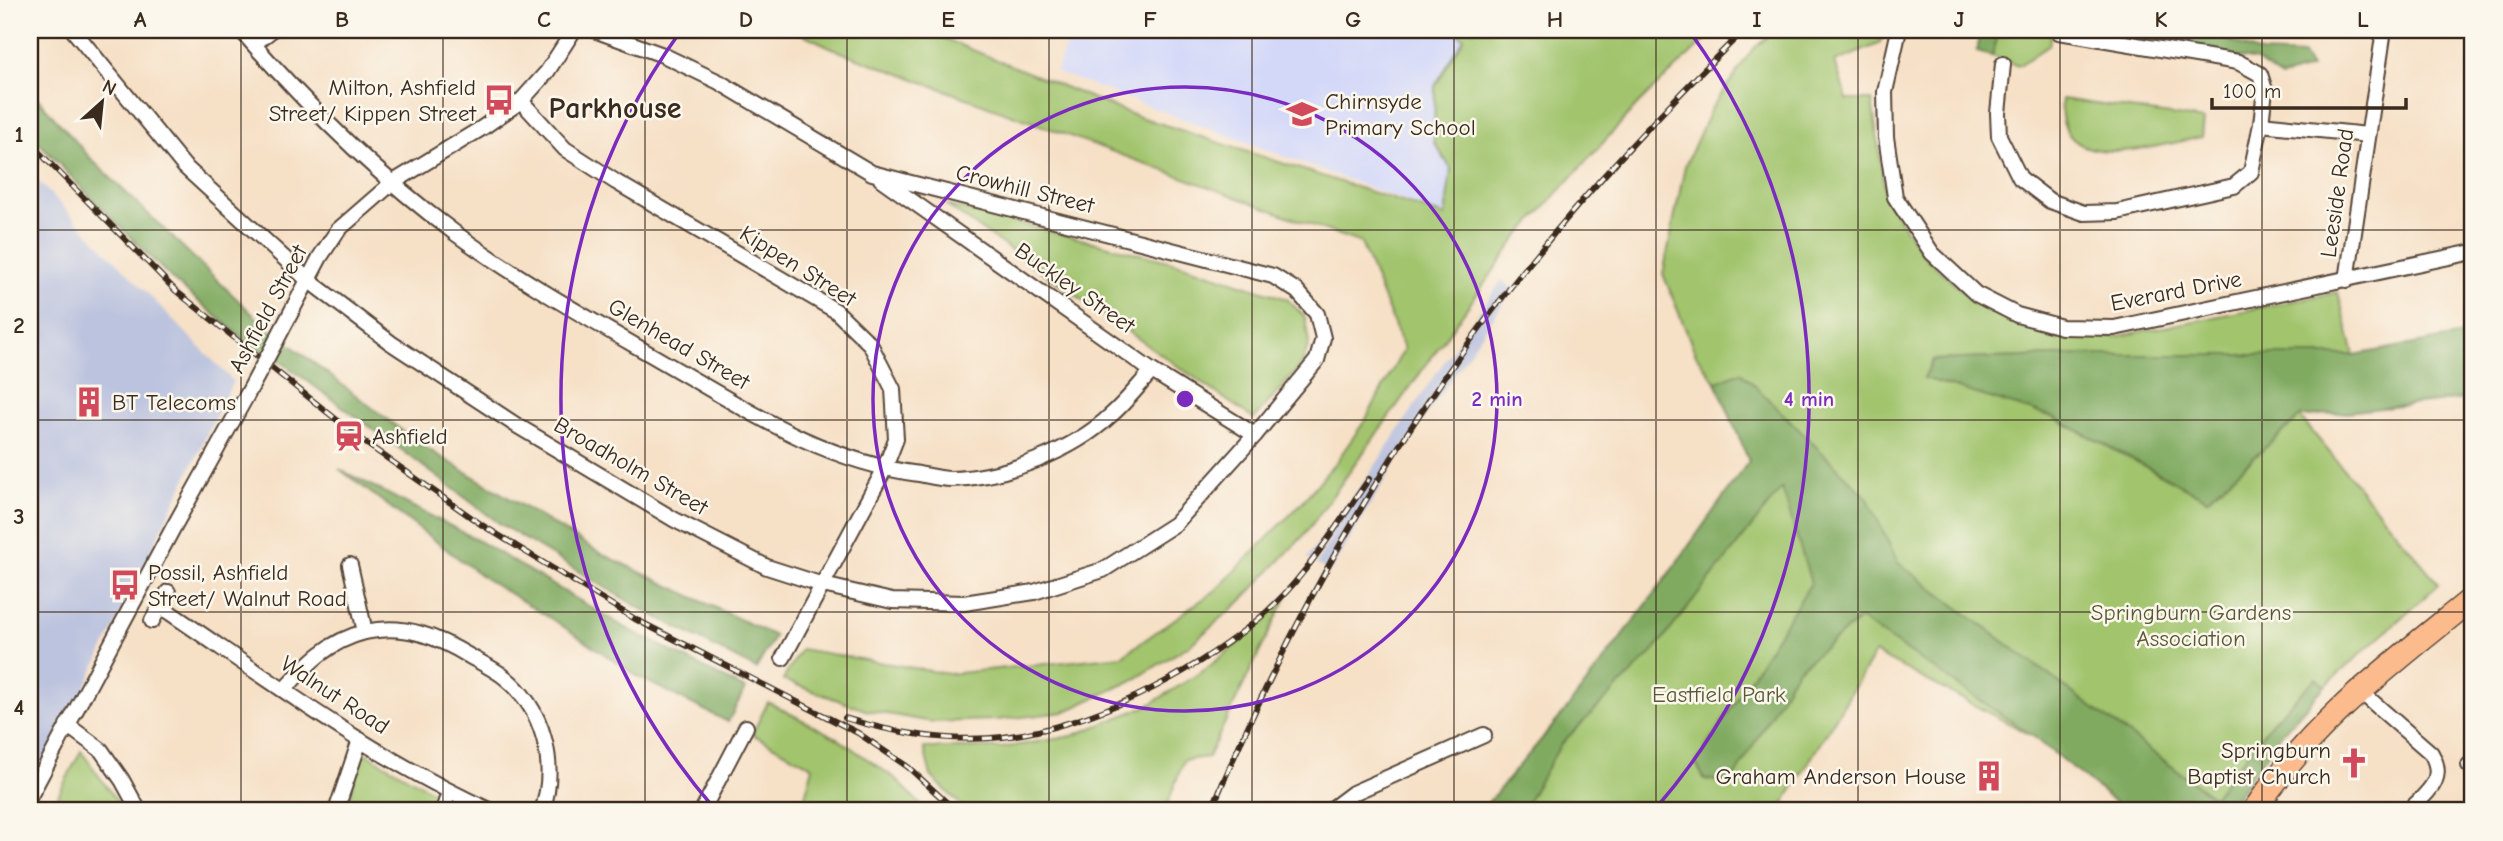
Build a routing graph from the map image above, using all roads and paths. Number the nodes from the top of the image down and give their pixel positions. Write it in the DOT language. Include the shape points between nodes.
graph roads {
  1 [pos="73,30"];
  2 [pos="241,30"];
  3 [pos="272,30"];
  4 [pos="574,30"];
  5 [pos="594,30"];
  6 [pos="1899,30"];
  7 [pos="2384,30"];
  8 [pos="2059,32"];
  9 [pos="254,44"];
  10 [pos="2003,64"];
  11 [pos="522,101"];
  12 [pos="2261,124"];
  13 [pos="2368,135"];
  14 [pos="872,173"];
  15 [pos="392,183"];
  16 [pos="2473,252"];
  17 [pos="308,280"];
  18 [pos="2347,280"];
  19 [pos="1152,371"];
  20 [pos="1255,436"];
  21 [pos="884,470"];
  22 [pos="350,565"];
  23 [pos="822,585"];
  24 [pos="168,592"];
  25 [pos="2473,598"];
  26 [pos="160,606"];
  27 [pos="152,621"];
  28 [pos="365,632"];
  29 [pos="783,658"];
  30 [pos="284,690"];
  31 [pos="2360,691"];
  32 [pos="67,725"];
  33 [pos="746,727"];
  34 [pos="1485,735"];
  35 [pos="360,740"];
  36 [pos="449,792"];
  37 [pos="30,796"];
  38 [pos="139,811"];
  39 [pos="336,811"];
  40 [pos="443,811"];
  41 [pos="491,811"];
  42 [pos="542,811"];
  43 [pos="702,811"];
  44 [pos="1329,811"];
  45 [pos="2254,811"];
  46 [pos="2409,811"];
  1 -- 17 [label="street, Broadholm Street" via="184,166"];
  2 -- 9 [label="street, Glenhead Street"];
  3 -- 9 [label="street"];
  4 -- 11 [label="street, Ashfield Street"];
  5 -- 14 [label="street, Crowhill Street" via="719,82"];
  6 -- 18 [label="street, Everard Drive" via="1885,92 1895,197 1932,253 1976,294 2017,315 2062,327 2115,328"];
  7 -- 13 [label="street, Leeside Road"];
  8 -- 12 [label="street" via="2238,62 2260,75 2265,90"];
  9 -- 15 [label="street, Glenhead Street" via="332,128"];
  10 -- 12 [label="street" via="1999,136 2020,178 2050,201 2084,213 2116,212 2234,186 2251,172"];
  11 -- 15 [label="street, Ashfield Street"];
  11 -- 21 [label="street, Kippen Street" via="565,149 836,311 870,344 893,389 896,439"];
  12 -- 13 [label="street"];
  13 -- 18 [label="street, Leeside Road"];
  14 -- 19 [label="street, Buckley Street"];
  14 -- 20 [label="street, Crowhill Street" via="1273,276 1297,291 1317,314 1323,338 1317,360"];
  15 -- 17 [label="street, Ashfield Street" via="338,230"];
  15 -- 21 [label="street, Glenhead Street" via="456,234 535,286 761,419 835,454"];
  16 -- 18 [label="street, Everard Drive"];
  17 -- 23 [label="street, Broadholm Street" via="391,344 504,418 675,520 767,567"];
  17 -- 32 [label="street, Ashfield Street, bridge"];
  19 -- 20 [label="street, Buckley Street"];
  19 -- 21 [label="street, Glenhead Street" via="1111,416 1059,452 1005,471 951,479"];
  20 -- 23 [label="street, Broadholm Street" via="1175,524 1103,570 1034,592 964,603 892,601"];
  21 -- 23 [label="street, Kippen Street"];
  22 -- 28 [label="street"];
  23 -- 29 [label="street, Kippen Street"];
  24 -- 26 [label="street"];
  25 -- 31 [label="main road"];
  26 -- 27 [label="street"];
  26 -- 30 [label="street, Walnut Road"];
  28 -- 30 [label="street" via="324,649"];
  28 -- 42 [label="street" via="422,632 504,676 531,707 547,748 549,772"];
  30 -- 35 [label="street, Walnut Road"];
  31 -- 45 [label="main road" via="2307,741"];
  31 -- 46 [label="street" via="2431,753 2437,764 2438,777"];
  32 -- 37 [label="street, Ashfield Street"];
  32 -- 38 [label="street" via="101,751"];
  33 -- 43 [label="street"];
  34 -- 44 [label="street" via="1353,793"];
  35 -- 36 [label="street, Walnut Road"];
  35 -- 39 [label="street"];
  36 -- 40 [label="street"];
  36 -- 41 [label="street, Walnut Road"];
}
